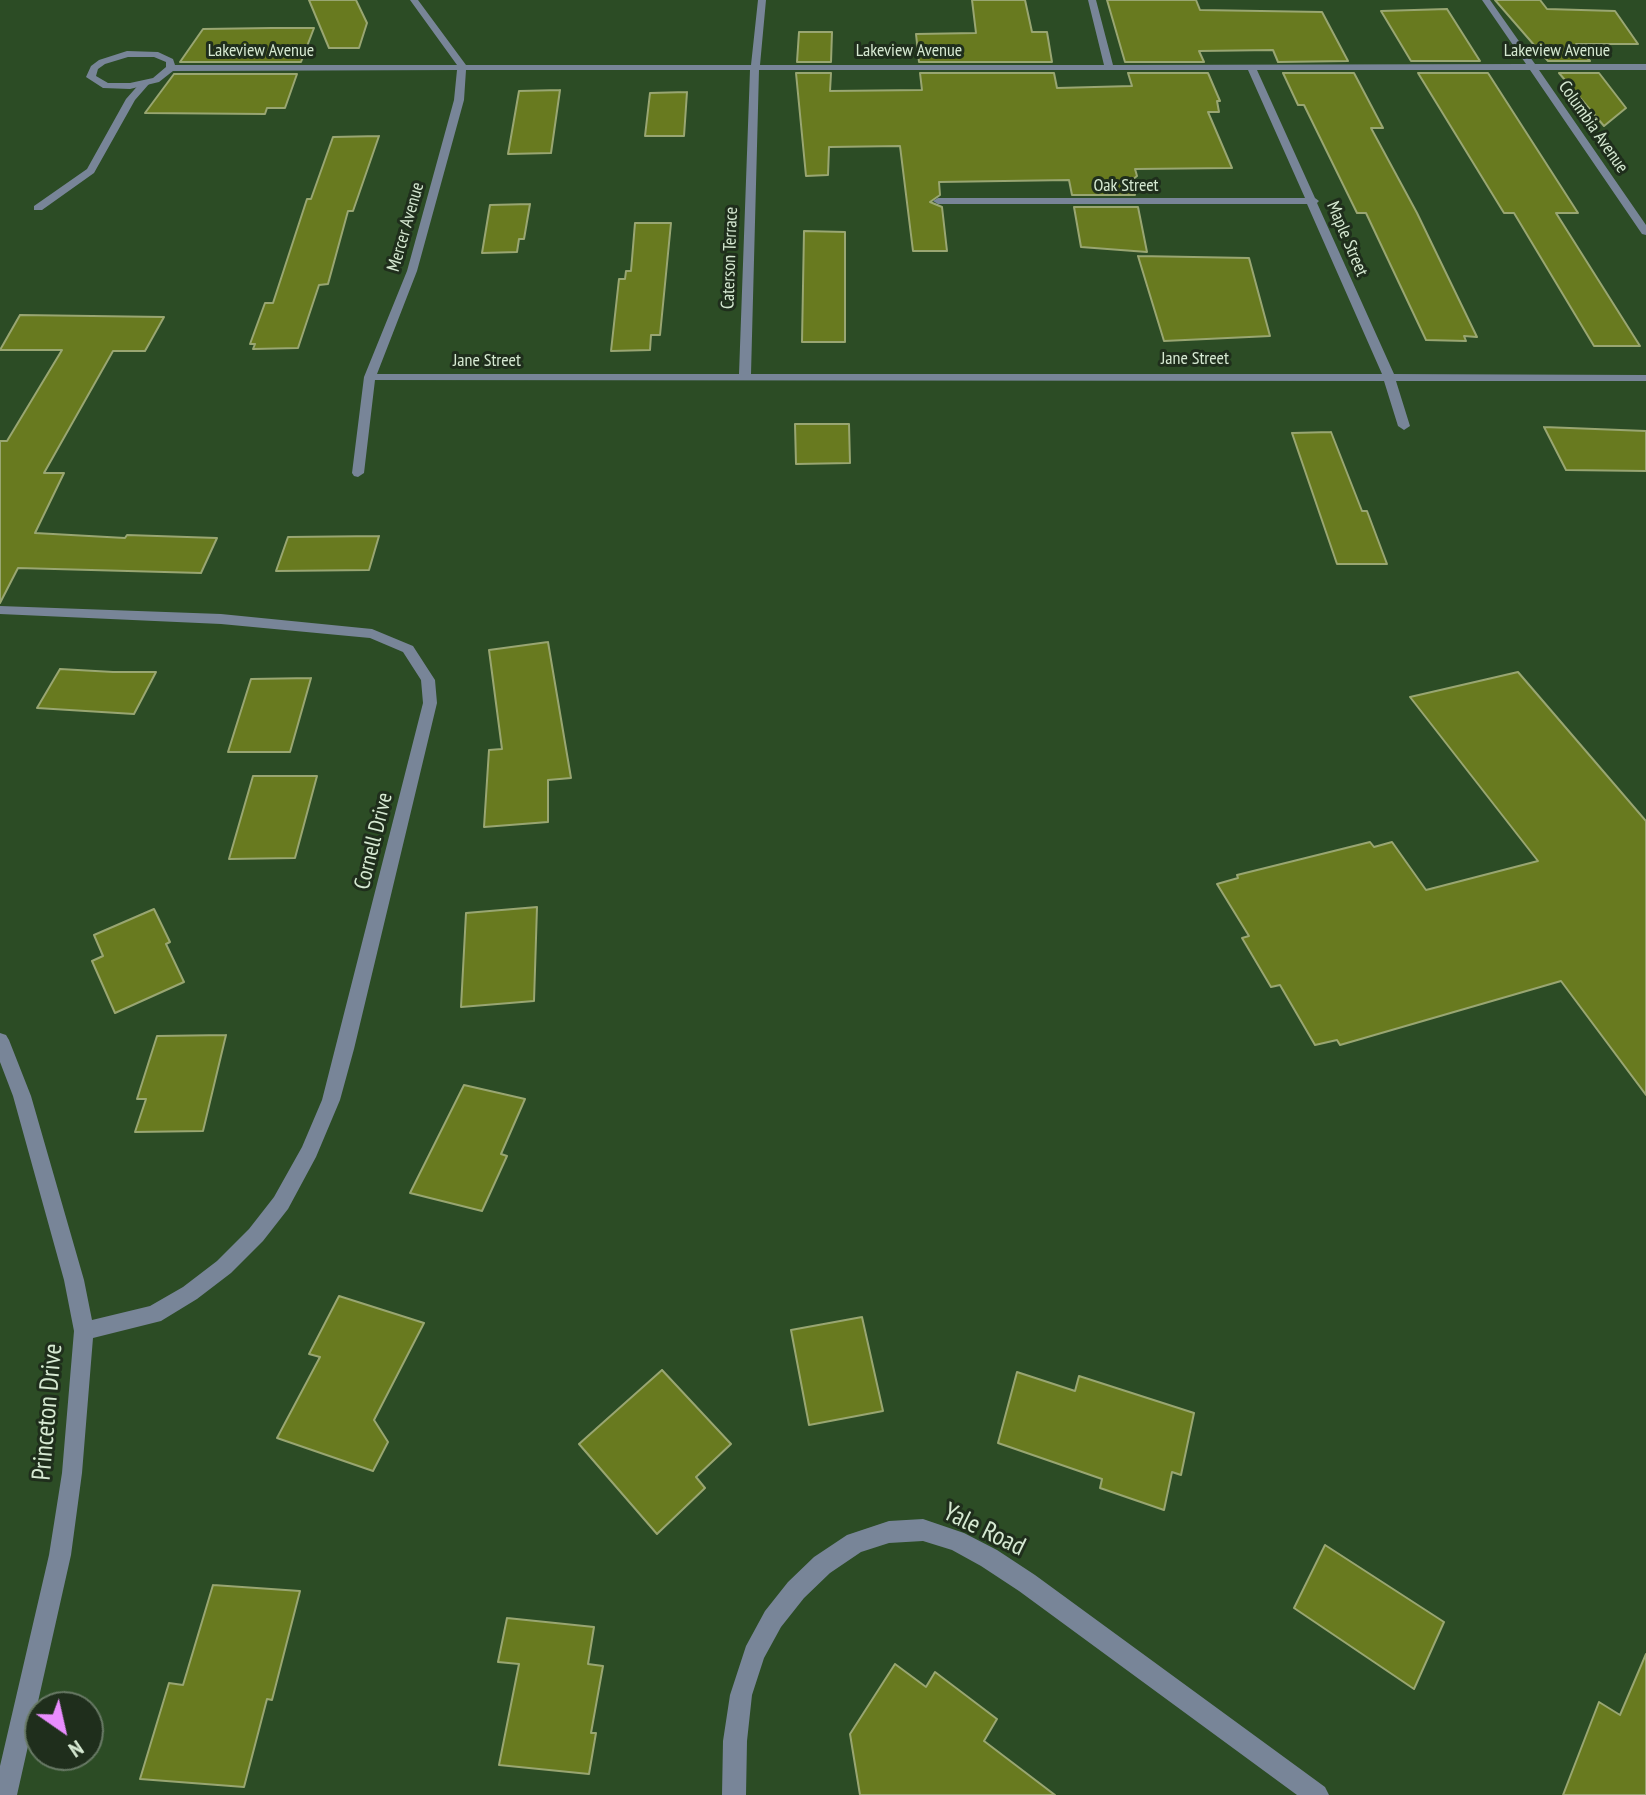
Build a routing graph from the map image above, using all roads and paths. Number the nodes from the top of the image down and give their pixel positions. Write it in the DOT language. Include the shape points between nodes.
graph roads {
  1 [pos="414,0"];
  2 [pos="762,0"];
  3 [pos="1092,0"];
  4 [pos="1486,0"];
  5 [pos="462,66"];
  6 [pos="755,67"];
  7 [pos="1109,67"];
  8 [pos="1532,67"];
  9 [pos="1646,67"];
  10 [pos="171,68"];
  11 [pos="1252,68"];
  12 [pos="144,84"];
  13 [pos="938,201"];
  14 [pos="1314,201"];
  15 [pos="38,208"];
  16 [pos="1646,232"];
  17 [pos="370,377"];
  18 [pos="745,377"];
  19 [pos="1389,377"];
  20 [pos="1646,378"];
  21 [pos="1404,426"];
  22 [pos="358,473"];
  23 [pos="0,610"];
  24 [pos="0,1040"];
  25 [pos="84,1331"];
  26 [pos="5,1795"];
  27 [pos="734,1795"];
  28 [pos="1317,1795"];
  1 -- 5 [label="street"];
  2 -- 6 [label="street, Caterson Terrace"];
  3 -- 7 [label="street"];
  4 -- 8 [label="street, Columbia Avenue"];
  5 -- 6 [label="street, Lakeview Avenue"];
  5 -- 10 [label="street, Lakeview Avenue"];
  5 -- 17 [label="street, Mercer Avenue" via="459,100 412,271"];
  6 -- 7 [label="street, Lakeview Avenue"];
  6 -- 18 [label="street, Caterson Terrace"];
  7 -- 11 [label="street, Lakeview Avenue"];
  8 -- 9 [label="street, Lakeview Avenue"];
  8 -- 11 [label="street, Lakeview Avenue"];
  8 -- 16 [label="street, Columbia Avenue"];
  10 -- 12 [label="street, Lakeview Avenue"];
  10 -- 12 [label="street, Lakeview Avenue" via="164,57 142,53 102,62 90,74 106,86"];
  11 -- 14 [label="street, Maple Street"];
  12 -- 15 [label="street" via="91,171"];
  13 -- 14 [label="street, Oak Street"];
  14 -- 19 [label="street, Maple Street"];
  17 -- 18 [label="street, Jane Street"];
  17 -- 22 [label="street, Mercer Avenue"];
  18 -- 19 [label="street, Jane Street"];
  19 -- 20 [label="street, Jane Street"];
  19 -- 21 [label="street, Maple Street"];
  23 -- 25 [label="street, Cornell Drive" via="221,619 372,634 408,649 428,680 430,703 348,1034 331,1100 310,1151 281,1203 224,1267 154,1314"];
  24 -- 25 [label="street, Princeton Drive" via="22,1096"];
  25 -- 26 [label="street, Princeton Drive" via="60,1555"];
  27 -- 28 [label="street, Yale Road" via="741,1695 773,1619 822,1565 855,1543 889,1532 923,1530 1002,1566"];
}
